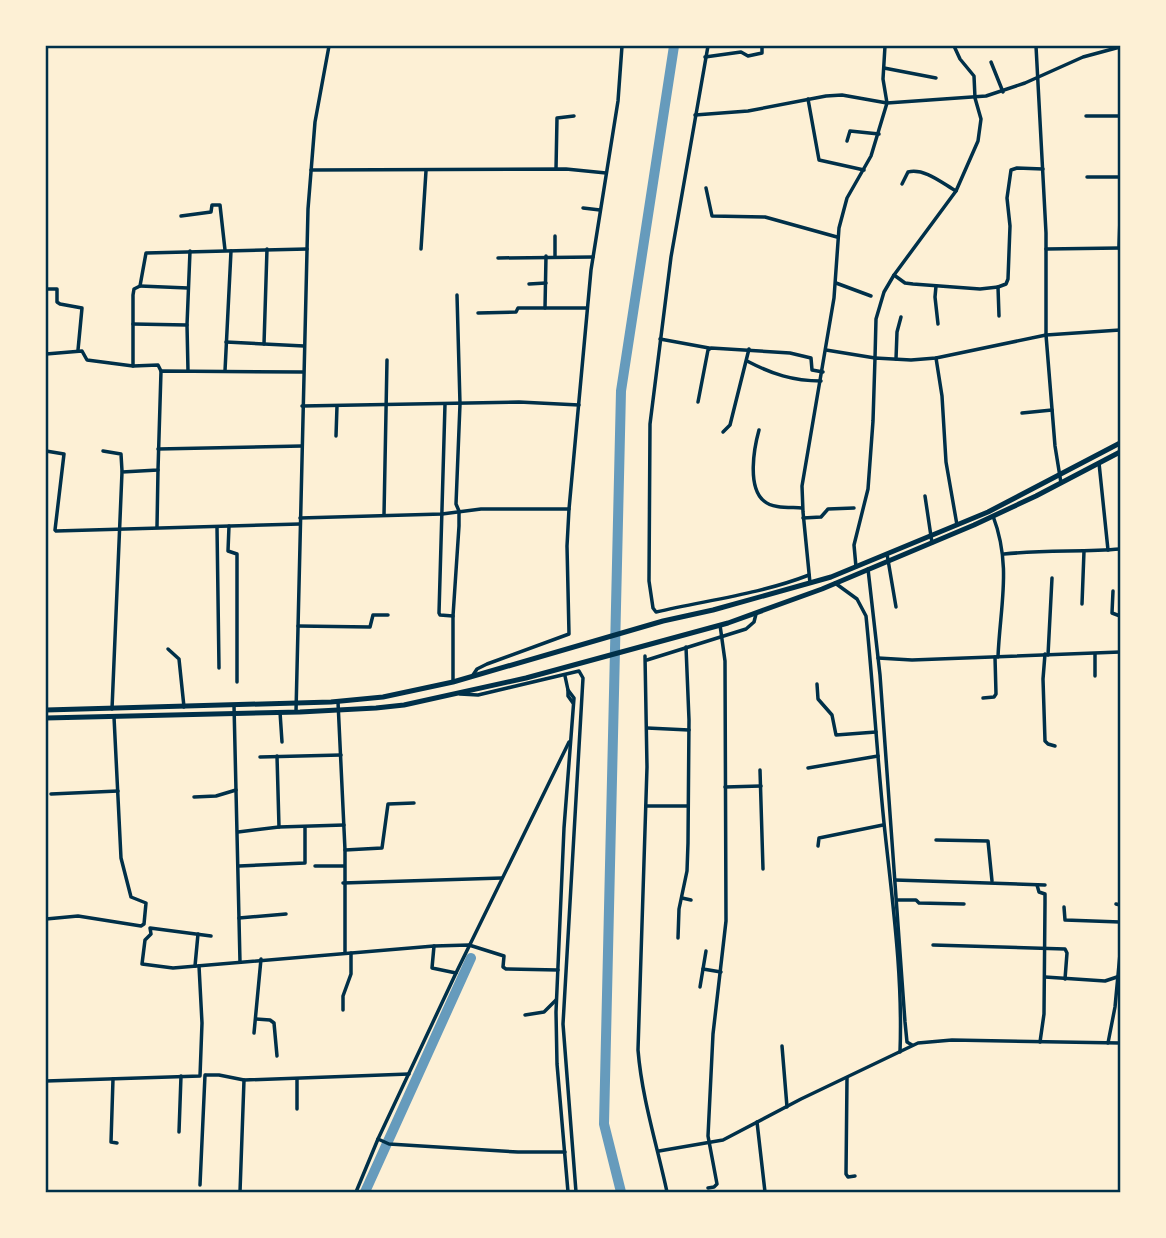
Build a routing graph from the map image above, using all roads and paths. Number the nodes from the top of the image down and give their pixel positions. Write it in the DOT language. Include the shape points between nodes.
graph roads {
  1 [pos="329,46"];
  2 [pos="622,46"];
  3 [pos="708,46"];
  4 [pos="762,46"];
  5 [pos="885,46"];
  6 [pos="954,46"];
  7 [pos="1035,46"];
  8 [pos="1121,47"];
  9 [pos="705,57"];
  10 [pos="990,62"];
  11 [pos="884,68"];
  12 [pos="1036,76"];
  13 [pos="936,78"];
  14 [pos="1003,92"];
  15 [pos="975,98"];
  16 [pos="808,99"];
  17 [pos="887,103"];
  18 [pos="695,114"];
  19 [pos="575,116"];
  20 [pos="1086,116"];
  21 [pos="1121,116"];
  22 [pos="879,134"];
  23 [pos="847,141"];
  24 [pos="556,169"];
  25 [pos="1043,169"];
  26 [pos="311,170"];
  27 [pos="864,170"];
  28 [pos="426,171"];
  29 [pos="606,173"];
  30 [pos="1087,177"];
  31 [pos="1121,177"];
  32 [pos="902,184"];
  33 [pos="706,188"];
  34 [pos="955,191"];
  35 [pos="583,208"];
  36 [pos="600,210"];
  37 [pos="181,216"];
  38 [pos="1121,218"];
  39 [pos="555,236"];
  40 [pos="837,237"];
  41 [pos="268,249"];
  42 [pos="307,249"];
  43 [pos="421,249"];
  44 [pos="1046,249"];
  45 [pos="1120,249"];
  46 [pos="190,250"];
  47 [pos="225,250"];
  48 [pos="231,250"];
  49 [pos="546,256"];
  50 [pos="555,256"];
  51 [pos="593,257"];
  52 [pos="498,258"];
  53 [pos="894,275"];
  54 [pos="836,283"];
  55 [pos="528,284"];
  56 [pos="545,284"];
  57 [pos="140,286"];
  58 [pos="936,286"];
  59 [pos="998,287"];
  60 [pos="188,288"];
  61 [pos="46,289"];
  62 [pos="457,295"];
  63 [pos="871,296"];
  64 [pos="545,308"];
  65 [pos="587,308"];
  66 [pos="478,313"];
  67 [pos="999,316"];
  68 [pos="901,317"];
  69 [pos="132,324"];
  70 [pos="938,324"];
  71 [pos="187,325"];
  72 [pos="1121,330"];
  73 [pos="1046,335"];
  74 [pos="660,339"];
  75 [pos="226,342"];
  76 [pos="264,344"];
  77 [pos="304,346"];
  78 [pos="709,348"];
  79 [pos="749,349"];
  80 [pos="78,350"];
  81 [pos="826,350"];
  82 [pos="46,354"];
  83 [pos="872,357"];
  84 [pos="936,358"];
  85 [pos="896,359"];
  86 [pos="387,360"];
  87 [pos="747,361"];
  88 [pos="133,366"];
  89 [pos="161,371"];
  90 [pos="188,371"];
  91 [pos="225,371"];
  92 [pos="303,372"];
  93 [pos="823,372"];
  94 [pos="821,381"];
  95 [pos="698,402"];
  96 [pos="445,404"];
  97 [pos="460,404"];
  98 [pos="579,405"];
  99 [pos="302,406"];
  100 [pos="337,406"];
  101 [pos="387,406"];
  102 [pos="1052,410"];
  103 [pos="1022,413"];
  104 [pos="760,430"];
  105 [pos="723,432"];
  106 [pos="336,436"];
  107 [pos="1121,443"];
  108 [pos="302,446"];
  109 [pos="158,449"];
  110 [pos="46,451"];
  111 [pos="103,452"];
  112 [pos="1121,452"];
  113 [pos="1099,463"];
  114 [pos="158,470"];
  115 [pos="122,471"];
  116 [pos="1059,480"];
  117 [pos="925,496"];
  118 [pos="802,508"];
  119 [pos="854,508"];
  120 [pos="569,509"];
  121 [pos="459,511"];
  122 [pos="442,514"];
  123 [pos="384,515"];
  124 [pos="993,516"];
  125 [pos="982,517"];
  126 [pos="300,518"];
  127 [pos="803,518"];
  128 [pos="300,524"];
  129 [pos="957,525"];
  130 [pos="229,526"];
  131 [pos="157,527"];
  132 [pos="218,527"];
  133 [pos="120,530"];
  134 [pos="931,540"];
  135 [pos="1121,549"];
  136 [pos="1108,550"];
  137 [pos="1084,551"];
  138 [pos="1004,554"];
  139 [pos="888,558"];
  140 [pos="856,567"];
  141 [pos="868,569"];
  142 [pos="809,575"];
  143 [pos="831,577"];
  144 [pos="1052,579"];
  145 [pos="810,584"];
  146 [pos="835,584"];
  147 [pos="1113,591"];
  148 [pos="1082,604"];
  149 [pos="896,607"];
  150 [pos="756,613"];
  151 [pos="388,615"];
  152 [pos="453,616"];
  153 [pos="1121,616"];
  154 [pos="720,625"];
  155 [pos="298,626"];
  156 [pos="723,635"];
  157 [pos="687,647"];
  158 [pos="168,649"];
  159 [pos="1121,652"];
  160 [pos="1047,654"];
  161 [pos="1095,654"];
  162 [pos="874,657"];
  163 [pos="996,657"];
  164 [pos="219,668"];
  165 [pos="565,676"];
  166 [pos="1095,676"];
  167 [pos="471,677"];
  168 [pos="237,682"];
  169 [pos="453,682"];
  170 [pos="817,684"];
  171 [pos="458,693"];
  172 [pos="983,698"];
  173 [pos="338,702"];
  174 [pos="296,703"];
  175 [pos="234,705"];
  176 [pos="184,707"];
  177 [pos="46,710"];
  178 [pos="339,710"];
  179 [pos="113,712"];
  180 [pos="122,712"];
  181 [pos="280,712"];
  182 [pos="296,712"];
  183 [pos="77,713"];
  184 [pos="234,713"];
  185 [pos="46,718"];
  186 [pos="647,728"];
  187 [pos="689,730"];
  188 [pos="877,732"];
  189 [pos="884,737"];
  190 [pos="570,740"];
  191 [pos="282,742"];
  192 [pos="1055,746"];
  193 [pos="341,755"];
  194 [pos="277,756"];
  195 [pos="878,756"];
  196 [pos="260,757"];
  197 [pos="808,768"];
  198 [pos="760,771"];
  199 [pos="761,786"];
  200 [pos="725,787"];
  201 [pos="236,790"];
  202 [pos="118,791"];
  203 [pos="51,794"];
  204 [pos="194,797"];
  205 [pos="414,803"];
  206 [pos="646,806"];
  207 [pos="688,806"];
  208 [pos="887,824"];
  209 [pos="344,825"];
  210 [pos="279,827"];
  211 [pos="305,828"];
  212 [pos="238,832"];
  213 [pos="936,840"];
  214 [pos="818,846"];
  215 [pos="345,850"];
  216 [pos="239,866"];
  217 [pos="316,866"];
  218 [pos="344,866"];
  219 [pos="763,869"];
  220 [pos="502,878"];
  221 [pos="895,880"];
  222 [pos="992,881"];
  223 [pos="343,883"];
  224 [pos="1037,885"];
  225 [pos="1045,885"];
  226 [pos="682,898"];
  227 [pos="691,900"];
  228 [pos="897,900"];
  229 [pos="964,904"];
  230 [pos="1065,907"];
  231 [pos="286,914"];
  232 [pos="239,918"];
  233 [pos="46,919"];
  234 [pos="1121,922"];
  235 [pos="198,934"];
  236 [pos="211,936"];
  237 [pos="678,938"];
  238 [pos="933,945"];
  239 [pos="434,946"];
  240 [pos="471,946"];
  241 [pos="1046,948"];
  242 [pos="706,951"];
  243 [pos="345,953"];
  244 [pos="351,953"];
  245 [pos="1121,954"];
  246 [pos="261,959"];
  247 [pos="240,962"];
  248 [pos="197,966"];
  249 [pos="703,969"];
  250 [pos="558,970"];
  251 [pos="720,972"];
  252 [pos="456,973"];
  253 [pos="1119,976"];
  254 [pos="1045,978"];
  255 [pos="1065,979"];
  256 [pos="700,987"];
  257 [pos="557,999"];
  258 [pos="343,1010"];
  259 [pos="525,1015"];
  260 [pos="256,1019"];
  261 [pos="903,1023"];
  262 [pos="254,1033"];
  263 [pos="1040,1042"];
  264 [pos="1108,1043"];
  265 [pos="1121,1043"];
  266 [pos="782,1046"];
  267 [pos="909,1046"];
  268 [pos="901,1051"];
  269 [pos="277,1056"];
  270 [pos="409,1074"];
  271 [pos="206,1075"];
  272 [pos="181,1076"];
  273 [pos="200,1076"];
  274 [pos="847,1078"];
  275 [pos="113,1079"];
  276 [pos="298,1079"];
  277 [pos="244,1080"];
  278 [pos="46,1081"];
  279 [pos="787,1107"];
  280 [pos="297,1109"];
  281 [pos="757,1122"];
  282 [pos="179,1132"];
  283 [pos="379,1139"];
  284 [pos="117,1143"];
  285 [pos="709,1144"];
  286 [pos="659,1151"];
  287 [pos="565,1152"];
  288 [pos="855,1176"];
  289 [pos="200,1185"];
  290 [pos="708,1188"];
  291 [pos="240,1192"];
  292 [pos="356,1192"];
  293 [pos="568,1192"];
  294 [pos="576,1192"];
  295 [pos="667,1192"];
  296 [pos="765,1192"];
  1 -- 26 [label="street"];
  2 -- 29 [label="street"];
  3 -- 9 [label="street"];
  4 -- 9 [label="street" via="762,53 755,55 741,52"];
  5 -- 11 [label="street"];
  6 -- 15 [label="street" via="974,76"];
  7 -- 12 [label="street"];
  8 -- 12 [label="street"];
  9 -- 18 [label="street"];
  10 -- 14 [label="street"];
  11 -- 13 [label="street"];
  11 -- 17 [label="street"];
  12 -- 14 [label="street"];
  12 -- 25 [label="street"];
  14 -- 15 [label="street"];
  15 -- 17 [label="street"];
  15 -- 34 [label="street" via="981,126 978,141"];
  16 -- 17 [label="street" via="842,95"];
  16 -- 18 [label="street" via="748,111"];
  16 -- 27 [label="street" via="820,162"];
  17 -- 22 [label="street"];
  18 -- 74 [label="street"];
  19 -- 24 [label="street" via="557,118"];
  20 -- 21 [label="street"];
  22 -- 23 [label="street" via="850,131"];
  22 -- 27 [label="street"];
  24 -- 28 [label="street"];
  24 -- 29 [label="street"];
  25 -- 44 [label="street"];
  25 -- 59 [label="street" via="1011,170 1008,279"];
  26 -- 28 [label="street"];
  26 -- 42 [label="street"];
  27 -- 40 [label="street" via="847,198"];
  28 -- 43 [label="street"];
  29 -- 36 [label="street"];
  30 -- 31 [label="street"];
  32 -- 34 [label="street" via="908,172 914,171"];
  33 -- 40 [label="street" via="712,216 765,217"];
  34 -- 53 [label="street"];
  35 -- 36 [label="street"];
  36 -- 51 [label="street"];
  37 -- 47 [label="street" via="211,212 212,205 220,205"];
  38 -- 45 [label="street"];
  39 -- 50 [label="street"];
  40 -- 54 [label="street"];
  41 -- 42 [label="street"];
  41 -- 48 [label="street"];
  41 -- 76 [label="street"];
  42 -- 77 [label="street"];
  44 -- 45 [label="street"];
  44 -- 73 [label="street"];
  46 -- 47 [label="street"];
  46 -- 57 [label="street" via="145,253"];
  46 -- 60 [label="street"];
  47 -- 48 [label="street"];
  48 -- 75 [label="street"];
  49 -- 50 [label="street"];
  49 -- 52 [label="street"];
  49 -- 56 [label="street"];
  50 -- 51 [label="street"];
  51 -- 65 [label="street"];
  53 -- 58 [label="street" via="905,283"];
  53 -- 83 [label="street" via="879,307"];
  54 -- 63 [label="street"];
  54 -- 81 [label="street"];
  55 -- 56 [label="street"];
  56 -- 64 [label="street"];
  57 -- 60 [label="street"];
  57 -- 69 [label="street" via="134,291"];
  58 -- 59 [label="street"];
  58 -- 70 [label="street"];
  59 -- 67 [label="street"];
  60 -- 71 [label="street"];
  61 -- 80 [label="street" via="57,289 58,303 82,307"];
  62 -- 97 [label="street"];
  64 -- 65 [label="street"];
  64 -- 66 [label="street"];
  65 -- 98 [label="street"];
  68 -- 85 [label="street"];
  69 -- 71 [label="street"];
  69 -- 88 [label="street"];
  71 -- 90 [label="street"];
  72 -- 73 [label="street"];
  73 -- 84 [label="street"];
  73 -- 102 [label="street"];
  74 -- 78 [label="street"];
  74 -- 142 [label="street" via="649,448 649,581 654,611 768,589"];
  75 -- 76 [label="street"];
  75 -- 91 [label="street"];
  76 -- 77 [label="street"];
  77 -- 92 [label="street"];
  78 -- 79 [label="street"];
  78 -- 95 [label="street"];
  79 -- 87 [label="street"];
  79 -- 93 [label="street" via="809,357 812,370"];
  80 -- 82 [label="street"];
  80 -- 88 [label="street" via="84,351 86,360"];
  81 -- 83 [label="street"];
  81 -- 93 [label="street"];
  83 -- 85 [label="street"];
  83 -- 140 [label="street" via="868,489 854,545"];
  84 -- 85 [label="street"];
  84 -- 129 [label="street"];
  86 -- 101 [label="street"];
  87 -- 94 [label="street" via="784,378"];
  87 -- 105 [label="street" via="730,425"];
  88 -- 89 [label="street" via="158,365"];
  89 -- 90 [label="street"];
  89 -- 109 [label="street"];
  90 -- 91 [label="street"];
  91 -- 92 [label="street"];
  92 -- 99 [label="street"];
  93 -- 94 [label="street"];
  94 -- 118 [label="street" via="804,467"];
  96 -- 97 [label="street"];
  96 -- 101 [label="street"];
  96 -- 122 [label="street"];
  97 -- 98 [label="street"];
  97 -- 121 [label="street"];
  98 -- 120 [label="street"];
  99 -- 100 [label="street"];
  99 -- 108 [label="street"];
  100 -- 101 [label="street"];
  100 -- 106 [label="street"];
  101 -- 123 [label="street"];
  102 -- 103 [label="street"];
  102 -- 116 [label="street"];
  104 -- 118 [label="street" via="753,467 759,496 774,505"];
  107 -- 116 [label="highway"];
  108 -- 109 [label="street"];
  108 -- 126 [label="street"];
  109 -- 114 [label="street"];
  110 -- 133 [label="street" via="64,454 55,530"];
  111 -- 115 [label="street" via="121,454"];
  112 -- 113 [label="highway"];
  113 -- 116 [label="highway"];
  113 -- 136 [label="street"];
  114 -- 115 [label="street"];
  114 -- 131 [label="street"];
  115 -- 133 [label="street"];
  116 -- 124 [label="highway"];
  116 -- 125 [label="highway"];
  117 -- 134 [label="street"];
  118 -- 127 [label="street"];
  119 -- 127 [label="street" via="828,509 821,517"];
  120 -- 121 [label="street"];
  120 -- 167 [label="street" via="569,634 487,664"];
  121 -- 122 [label="street"];
  121 -- 152 [label="street"];
  122 -- 123 [label="street"];
  122 -- 152 [label="street" via="439,613"];
  123 -- 126 [label="street"];
  124 -- 125 [label="highway"];
  124 -- 138 [label="street"];
  125 -- 129 [label="highway"];
  125 -- 134 [label="highway"];
  126 -- 128 [label="street"];
  127 -- 142 [label="street"];
  128 -- 130 [label="street"];
  128 -- 155 [label="street"];
  129 -- 134 [label="highway"];
  130 -- 132 [label="street"];
  130 -- 168 [label="street" via="228,551 237,554"];
  131 -- 132 [label="street"];
  131 -- 133 [label="street"];
  132 -- 164 [label="street"];
  133 -- 179 [label="street"];
  134 -- 139 [label="highway"];
  135 -- 136 [label="street"];
  136 -- 137 [label="street"];
  137 -- 138 [label="street"];
  137 -- 148 [label="street"];
  138 -- 163 [label="street"];
  139 -- 140 [label="highway"];
  139 -- 141 [label="highway"];
  139 -- 149 [label="street"];
  140 -- 143 [label="highway"];
  141 -- 146 [label="highway"];
  141 -- 162 [label="street"];
  142 -- 145 [label="street"];
  143 -- 145 [label="highway"];
  143 -- 146 [label="street"];
  144 -- 160 [label="street"];
  145 -- 167 [label="highway"];
  146 -- 150 [label="highway"];
  146 -- 162 [label="street" via="861,604"];
  147 -- 153 [label="street" via="1112,613"];
  150 -- 154 [label="highway"];
  150 -- 156 [label="street" via="756,620 746,629"];
  151 -- 155 [label="street" via="373,615 370,626"];
  152 -- 169 [label="street"];
  154 -- 156 [label="street"];
  154 -- 171 [label="highway"];
  155 -- 174 [label="street"];
  156 -- 157 [label="street"];
  156 -- 200 [label="street"];
  157 -- 186 [label="street" via="646,658"];
  157 -- 187 [label="street"];
  158 -- 176 [label="street" via="180,659"];
  159 -- 161 [label="street"];
  160 -- 161 [label="street"];
  160 -- 163 [label="street"];
  160 -- 192 [label="street" via="1045,741"];
  161 -- 166 [label="street"];
  162 -- 163 [label="street"];
  162 -- 188 [label="street"];
  162 -- 189 [label="street"];
  163 -- 172 [label="street" via="996,694"];
  165 -- 171 [label="street" via="478,695"];
  165 -- 190 [label="street" via="573,703"];
  165 -- 294 [label="street" via="579,671 584,687 563,1024"];
  167 -- 169 [label="highway"];
  169 -- 173 [label="highway"];
  170 -- 188 [label="street" via="818,699 832,715 836,736"];
  171 -- 178 [label="highway" via="404,705"];
  173 -- 174 [label="highway"];
  173 -- 178 [label="street"];
  174 -- 175 [label="highway"];
  174 -- 182 [label="street"];
  175 -- 176 [label="highway"];
  175 -- 184 [label="street"];
  176 -- 180 [label="highway"];
  177 -- 183 [label="highway"];
  178 -- 182 [label="highway"];
  178 -- 193 [label="street"];
  179 -- 180 [label="highway"];
  179 -- 183 [label="highway"];
  179 -- 202 [label="street"];
  180 -- 184 [label="highway"];
  181 -- 182 [label="highway"];
  181 -- 184 [label="highway"];
  181 -- 191 [label="street"];
  183 -- 185 [label="highway"];
  184 -- 201 [label="street"];
  186 -- 187 [label="street"];
  186 -- 206 [label="street"];
  187 -- 207 [label="street"];
  188 -- 189 [label="street"];
  188 -- 195 [label="street"];
  189 -- 208 [label="street"];
  190 -- 220 [label="street"];
  190 -- 250 [label="street"];
  193 -- 194 [label="street"];
  193 -- 209 [label="street"];
  194 -- 196 [label="street"];
  194 -- 210 [label="street"];
  195 -- 197 [label="street"];
  195 -- 208 [label="street"];
  198 -- 199 [label="street"];
  199 -- 200 [label="street"];
  199 -- 219 [label="street"];
  200 -- 251 [label="street" via="726,921"];
  201 -- 204 [label="street"];
  201 -- 212 [label="street"];
  202 -- 203 [label="street"];
  202 -- 233 [label="street" via="123,865 131,897 146,903 144,925 78,916"];
  205 -- 215 [label="street" via="387,804 382,848"];
  206 -- 207 [label="street"];
  206 -- 286 [label="street" via="638,1050 642,1089"];
  207 -- 226 [label="street"];
  208 -- 214 [label="street" via="819,838"];
  208 -- 221 [label="street"];
  208 -- 261 [label="street"];
  209 -- 211 [label="street"];
  209 -- 215 [label="street"];
  210 -- 211 [label="street"];
  210 -- 212 [label="street"];
  211 -- 216 [label="street" via="305,863"];
  212 -- 216 [label="street"];
  213 -- 222 [label="street" via="988,841"];
  215 -- 218 [label="street"];
  216 -- 232 [label="street"];
  217 -- 218 [label="street"];
  218 -- 223 [label="street"];
  220 -- 223 [label="street"];
  220 -- 240 [label="street"];
  221 -- 222 [label="street"];
  221 -- 228 [label="street"];
  222 -- 224 [label="street"];
  223 -- 243 [label="street"];
  224 -- 225 [label="street"];
  224 -- 241 [label="street" via="1045,894"];
  226 -- 227 [label="street"];
  226 -- 237 [label="street"];
  228 -- 229 [label="street"];
  228 -- 261 [label="street"];
  230 -- 234 [label="street" via="1065,920"];
  231 -- 232 [label="street"];
  232 -- 247 [label="street"];
  235 -- 236 [label="street"];
  235 -- 248 [label="street"];
  235 -- 248 [label="street" via="150,928 142,958 143,965"];
  238 -- 241 [label="street"];
  239 -- 240 [label="street"];
  239 -- 244 [label="street"];
  239 -- 252 [label="street" via="432,968"];
  240 -- 250 [label="street" via="504,956 506,969"];
  240 -- 252 [label="street"];
  241 -- 254 [label="street"];
  241 -- 255 [label="street" via="1067,950"];
  242 -- 249 [label="street"];
  243 -- 244 [label="street"];
  243 -- 246 [label="street"];
  244 -- 258 [label="street"];
  245 -- 253 [label="street"];
  246 -- 247 [label="street"];
  246 -- 260 [label="street"];
  247 -- 248 [label="street"];
  248 -- 273 [label="street"];
  249 -- 251 [label="street"];
  249 -- 256 [label="street"];
  250 -- 257 [label="street"];
  251 -- 285 [label="street"];
  252 -- 270 [label="street"];
  253 -- 255 [label="street" via="1105,981"];
  253 -- 264 [label="street"];
  254 -- 255 [label="street"];
  254 -- 263 [label="street"];
  257 -- 259 [label="street" via="544,1012"];
  257 -- 287 [label="street"];
  260 -- 262 [label="street"];
  260 -- 269 [label="street" via="274,1023"];
  261 -- 267 [label="street"];
  261 -- 268 [label="street"];
  263 -- 264 [label="street"];
  263 -- 267 [label="street" via="930,1041"];
  264 -- 265 [label="street"];
  266 -- 279 [label="street"];
  267 -- 268 [label="street"];
  268 -- 274 [label="street"];
  270 -- 276 [label="street"];
  270 -- 283 [label="street"];
  271 -- 273 [label="street"];
  271 -- 277 [label="street"];
  271 -- 289 [label="street"];
  272 -- 273 [label="street"];
  272 -- 275 [label="street"];
  272 -- 282 [label="street"];
  274 -- 279 [label="street"];
  274 -- 288 [label="street" via="846,1174"];
  275 -- 278 [label="street"];
  275 -- 284 [label="street" via="111,1142"];
  276 -- 277 [label="street"];
  276 -- 280 [label="street"];
  277 -- 291 [label="street"];
  279 -- 281 [label="street"];
  281 -- 285 [label="street"];
  281 -- 296 [label="street"];
  283 -- 287 [label="street" via="387,1144"];
  283 -- 292 [label="street"];
  285 -- 286 [label="street"];
  285 -- 290 [label="street" via="717,1184"];
  286 -- 295 [label="street"];
  287 -- 293 [label="street"];
}
